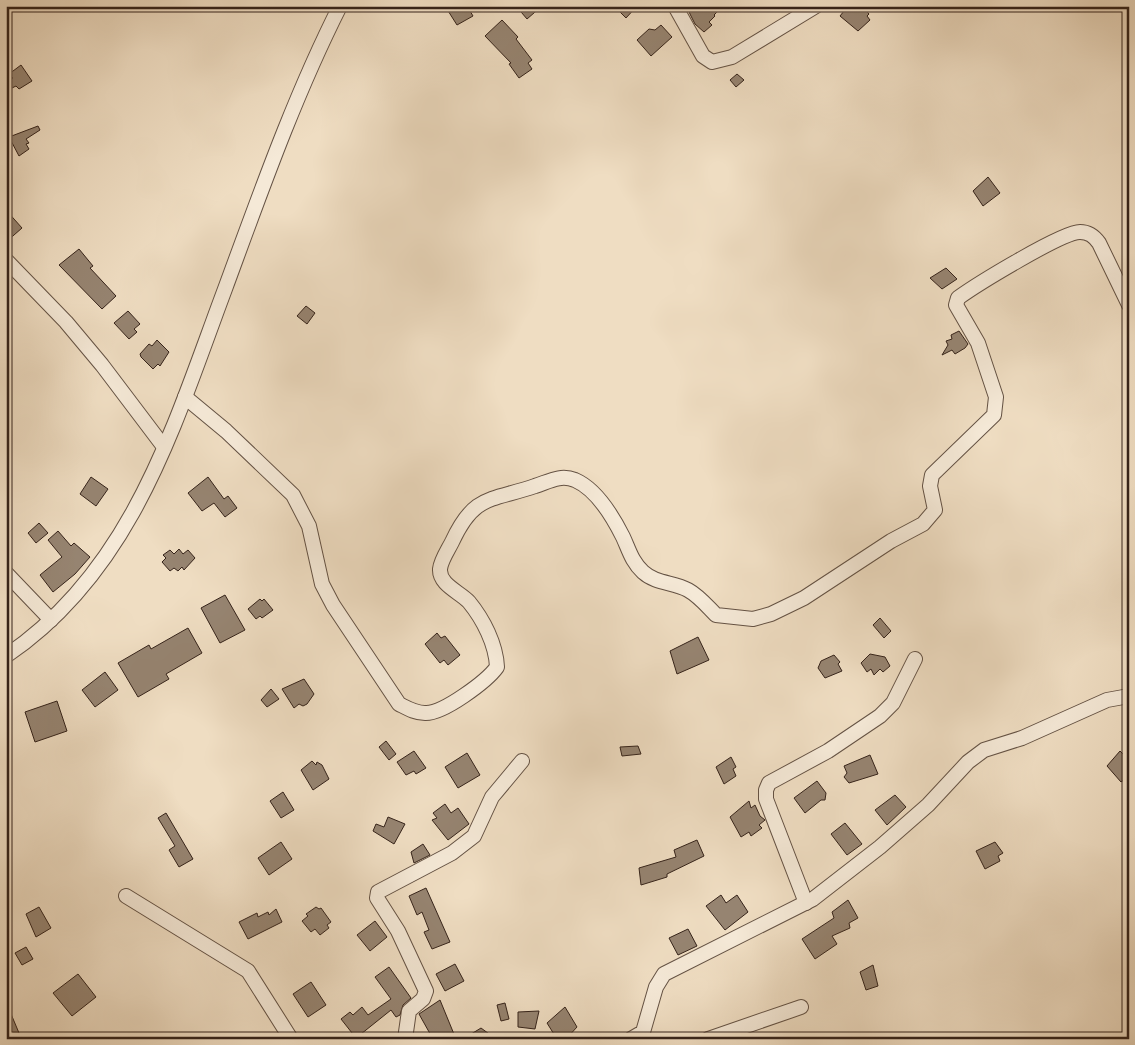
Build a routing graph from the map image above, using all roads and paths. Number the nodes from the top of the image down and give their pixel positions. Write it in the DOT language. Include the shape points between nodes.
graph roads {
  1 [pos="340,6"];
  2 [pos="675,6"];
  3 [pos="816,6"];
  4 [pos="6,260"];
  5 [pos="1129,305"];
  6 [pos="184,397"];
  7 [pos="164,447"];
  8 [pos="6,573"];
  9 [pos="51,620"];
  10 [pos="6,656"];
  11 [pos="915,659"];
  12 [pos="1129,696"];
  13 [pos="522,761"];
  14 [pos="126,896"];
  15 [pos="806,903"];
  16 [pos="801,1007"];
  17 [pos="636,1038"];
  18 [pos="291,1039"];
  19 [pos="405,1039"];
  20 [pos="708,1039"];
  1 -- 6 [label="street" via="269,170"];
  2 -- 3 [label="street" via="703,56 712,62 732,57"];
  4 -- 7 [label="street" via="66,322"];
  5 -- 6 [label="street" via="1099,243 1094,236 1078,232 1043,248 958,298 956,305 972,331 994,384 994,415 932,475 930,486 935,510 922,524 804,598 771,614 753,619 716,615 687,589 663,584 644,573 631,558 623,536 603,505 575,480 562,477 488,498 472,509 459,526 440,568 446,583 476,612 494,647 497,667 487,678 441,710 425,713 399,704 333,605 322,584 310,526 293,495 226,431"];
  6 -- 7 [label="street"];
  7 -- 9 [label="street" via="138,506 117,541 88,580"];
  8 -- 9 [label="street"];
  9 -- 10 [label="street"];
  11 -- 15 [label="street" via="893,703 880,716 769,783 766,799"];
  12 -- 15 [label="street" via="1108,700 1022,738 984,750 880,847"];
  13 -- 19 [label="street" via="492,797 474,836 452,853 378,892 377,898 398,931 426,990 423,999 409,1011"];
  14 -- 18 [label="street" via="248,971"];
  15 -- 17 [label="street" via="664,974 656,987 643,1032"];
  16 -- 20 [label="street"];
}
